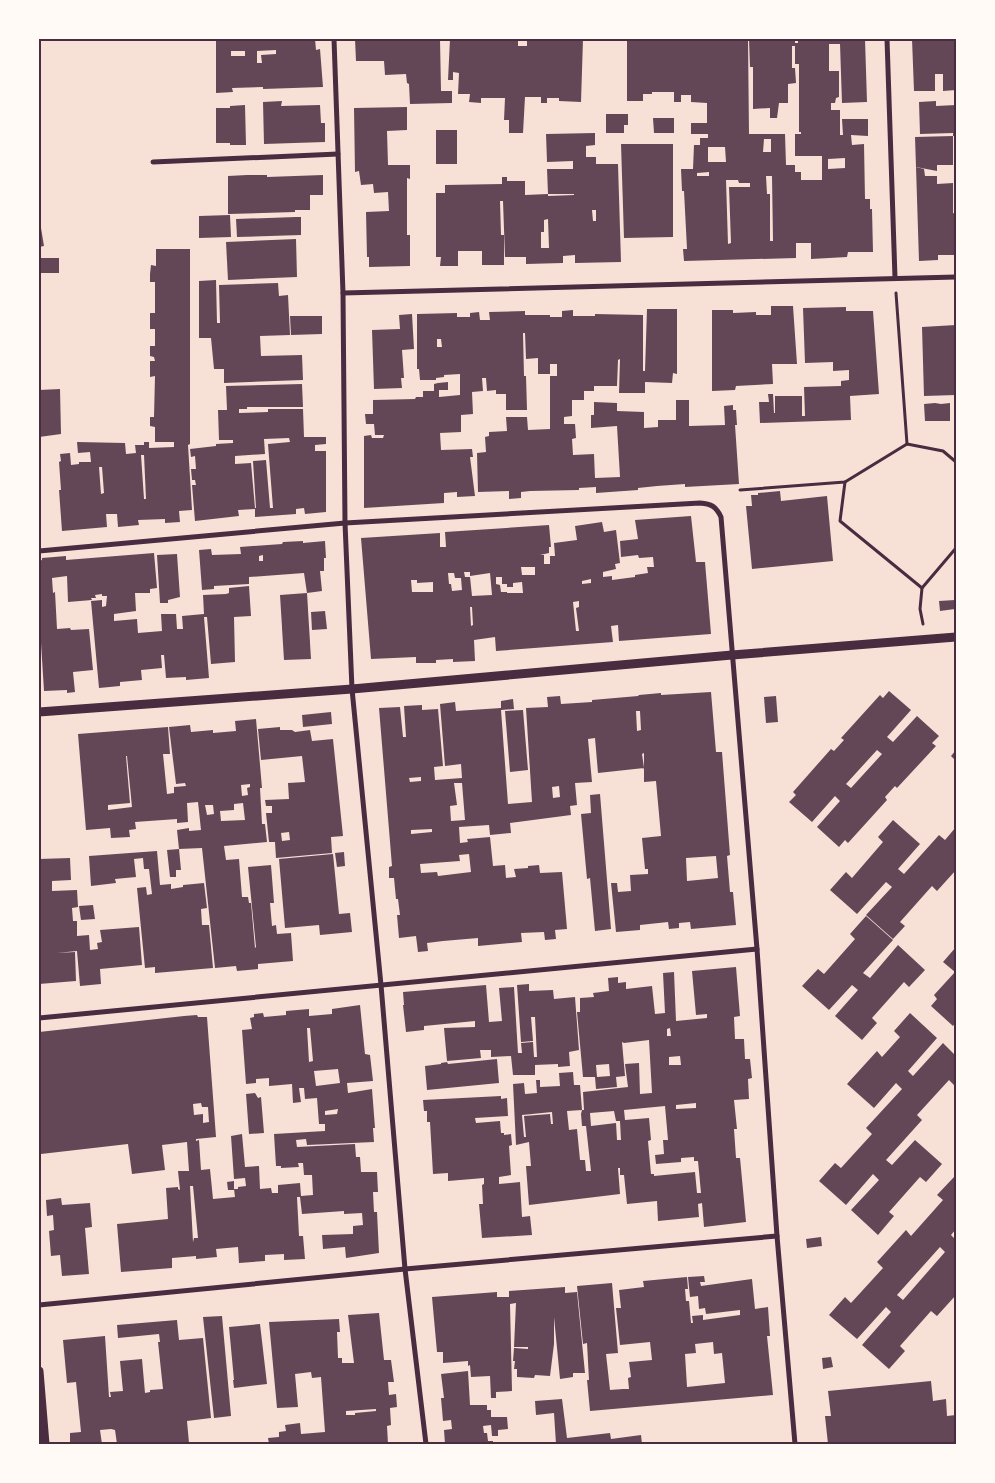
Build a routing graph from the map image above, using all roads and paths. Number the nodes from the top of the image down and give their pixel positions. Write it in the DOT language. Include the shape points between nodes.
graph roads {
  1 [pos="334,39"];
  2 [pos="887,39"];
  3 [pos="338,154"];
  4 [pos="153,162"];
  5 [pos="956,277"];
  6 [pos="895,278"];
  7 [pos="343,293"];
  8 [pos="907,444"];
  9 [pos="956,462"];
  10 [pos="845,482"];
  11 [pos="740,490"];
  12 [pos="345,523"];
  13 [pos="39,551"];
  14 [pos="955,551"];
  15 [pos="922,588"];
  16 [pos="924,625"];
  17 [pos="956,636"];
  18 [pos="732,654"];
  19 [pos="352,688"];
  20 [pos="39,712"];
  21 [pos="757,949"];
  22 [pos="381,985"];
  23 [pos="39,1018"];
  24 [pos="777,1236"];
  25 [pos="405,1269"];
  26 [pos="39,1305"];
  27 [pos="39,1370"];
  28 [pos="45,1444"];
  29 [pos="426,1444"];
  30 [pos="795,1444"];
  1 -- 3 [label="street"];
  2 -- 6 [label="street"];
  3 -- 4 [label="street"];
  3 -- 7 [label="street"];
  5 -- 6 [label="street"];
  6 -- 7 [label="street"];
  6 -- 8 [label="path"];
  7 -- 12 [label="street"];
  8 -- 9 [label="path" via="943,451"];
  8 -- 10 [label="path"];
  10 -- 11 [label="path"];
  10 -- 15 [label="path" via="840,521"];
  12 -- 13 [label="street"];
  12 -- 18 [label="street" via="709,504 716,507 720,517"];
  12 -- 19 [label="street"];
  14 -- 15 [label="path"];
  15 -- 16 [label="path" via="920,609"];
  17 -- 18 [label="street"];
  18 -- 19 [label="street"];
  18 -- 21 [label="street"];
  19 -- 20 [label="street"];
  19 -- 22 [label="street"];
  21 -- 22 [label="street"];
  21 -- 24 [label="street"];
  22 -- 23 [label="street"];
  22 -- 25 [label="street"];
  24 -- 25 [label="street"];
  24 -- 30 [label="street"];
  25 -- 26 [label="street"];
  25 -- 29 [label="street"];
  27 -- 28 [label="street"];
}
